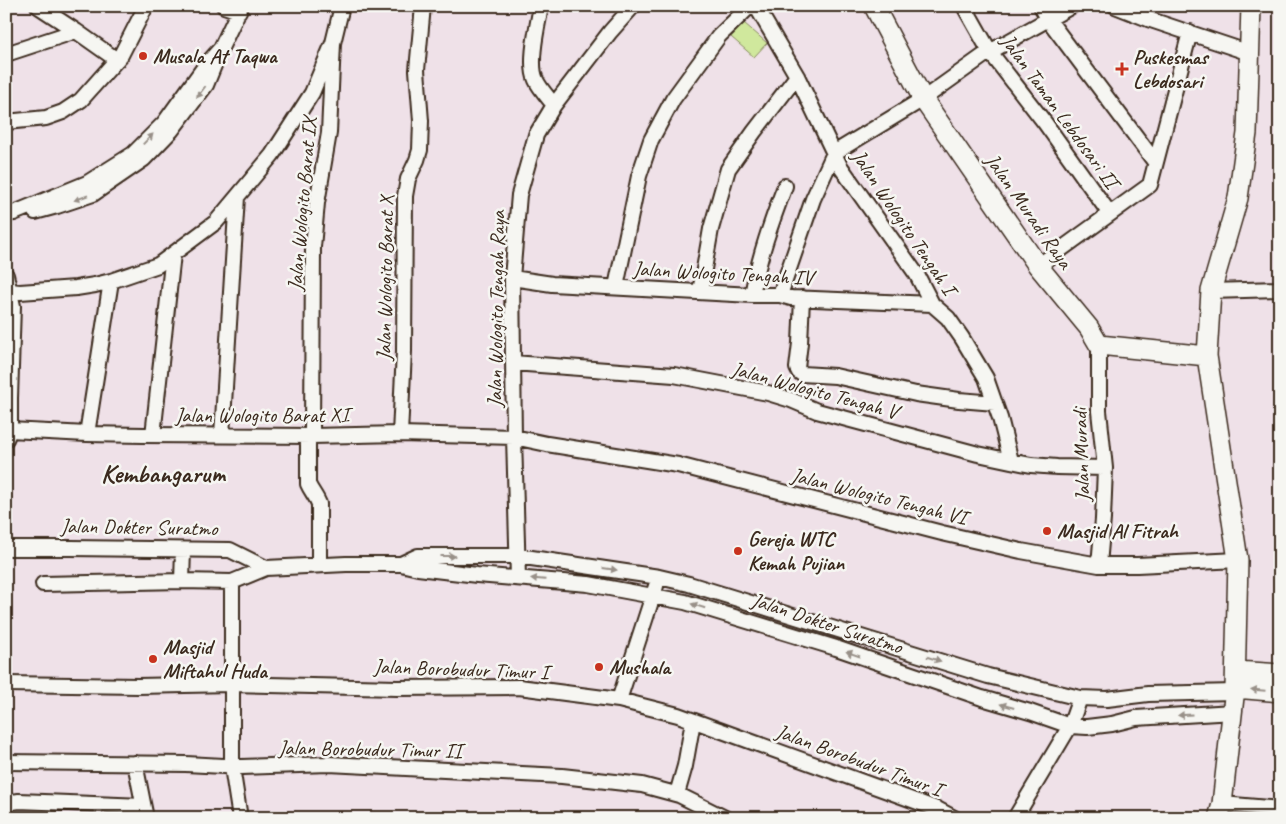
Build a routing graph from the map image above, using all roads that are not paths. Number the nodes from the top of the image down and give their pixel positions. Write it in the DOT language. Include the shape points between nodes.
graph roads {
  1 [pos="38,6"];
  2 [pos="146,6"];
  3 [pos="224,6"];
  4 [pos="342,6"];
  5 [pos="423,6"];
  6 [pos="541,6"];
  7 [pos="633,6"];
  8 [pos="750,6"];
  9 [pos="756,6"];
  10 [pos="874,6"];
  11 [pos="964,6"];
  12 [pos="1041,6"];
  13 [pos="1072,6"];
  14 [pos="1115,6"];
  15 [pos="1251,6"];
  16 [pos="240,9"];
  17 [pos="1148,13"];
  18 [pos="1048,19"];
  19 [pos="76,31"];
  20 [pos="1190,32"];
  21 [pos="333,43"];
  22 [pos="990,52"];
  23 [pos="1250,53"];
  24 [pos="6,54"];
  25 [pos="117,60"];
  26 [pos="797,76"];
  27 [pos="923,98"];
  28 [pos="554,106"];
  29 [pos="6,122"];
  30 [pos="834,154"];
  31 [pos="1155,162"];
  32 [pos="785,186"];
  33 [pos="237,197"];
  34 [pos="10,213"];
  35 [pos="1110,214"];
  36 [pos="173,254"];
  37 [pos="1038,266"];
  38 [pos="6,275"];
  39 [pos="512,278"];
  40 [pos="111,281"];
  41 [pos="616,288"];
  42 [pos="1280,289"];
  43 [pos="10,291"];
  44 [pos="1211,291"];
  45 [pos="700,292"];
  46 [pos="752,295"];
  47 [pos="780,295"];
  48 [pos="802,298"];
  49 [pos="932,304"];
  50 [pos="10,307"];
  51 [pos="1099,344"];
  52 [pos="1207,356"];
  53 [pos="513,363"];
  54 [pos="995,402"];
  55 [pos="87,434"];
  56 [pos="400,434"];
  57 [pos="8,435"];
  58 [pos="153,435"];
  59 [pos="222,435"];
  60 [pos="310,436"];
  61 [pos="514,437"];
  62 [pos="1011,461"];
  63 [pos="1105,468"];
  64 [pos="6,548"];
  65 [pos="183,550"];
  66 [pos="518,556"];
  67 [pos="1238,560"];
  68 [pos="402,564"];
  69 [pos="319,565"];
  70 [pos="1099,565"];
  71 [pos="266,568"];
  72 [pos="659,577"];
  73 [pos="518,578"];
  74 [pos="182,581"];
  75 [pos="232,582"];
  76 [pos="43,584"];
  77 [pos="654,596"];
  78 [pos="885,644"];
  79 [pos="880,663"];
  80 [pos="1280,674"];
  81 [pos="6,684"];
  82 [pos="231,684"];
  83 [pos="1236,684"];
  84 [pos="1044,690"];
  85 [pos="1280,692"];
  86 [pos="1135,696"];
  87 [pos="1080,698"];
  88 [pos="618,700"];
  89 [pos="1030,712"];
  90 [pos="1233,712"];
  91 [pos="1136,718"];
  92 [pos="694,721"];
  93 [pos="1070,726"];
  94 [pos="6,762"];
  95 [pos="135,763"];
  96 [pos="232,767"];
  97 [pos="677,794"];
  98 [pos="6,803"];
  99 [pos="1280,809"];
  100 [pos="1220,811"];
  101 [pos="144,812"];
  102 [pos="240,818"];
  103 [pos="725,818"];
  104 [pos="954,818"];
  105 [pos="1015,818"];
  1 -- 19 [label="street"];
  2 -- 25 [label="street"];
  3 -- 16 [label="street"];
  4 -- 21 [label="street, Jalan Wologito Barat IX"];
  5 -- 56 [label="street, Jalan Wologito Barat X" via="416,70 420,150 404,196 404,351"];
  6 -- 28 [label="street" via="533,66 536,80"];
  7 -- 28 [label="street, Jalan Wologito Tengah Raya"];
  8 -- 41 [label="street" via="719,36 673,100 651,140 639,176"];
  9 -- 26 [label="street, Jalan Wologito Tengah I"];
  10 -- 27 [label="street, Jalan Muradi Raya"];
  11 -- 22 [label="street, Jalan Taman Lebdosari II"];
  12 -- 18 [label="street"];
  13 -- 18 [label="street"];
  14 -- 17 [label="street"];
  15 -- 23 [label="street"];
  16 -- 34 [label="street" via="206,85 144,160 93,194 32,212"];
  17 -- 20 [label="street"];
  18 -- 22 [label="street"];
  18 -- 31 [label="street"];
  19 -- 24 [label="street"];
  19 -- 25 [label="street"];
  20 -- 23 [label="street"];
  20 -- 31 [label="street"];
  21 -- 33 [label="street" via="312,92 272,155"];
  21 -- 60 [label="street, Jalan Wologito Barat IX" via="329,133 317,203 314,247"];
  22 -- 27 [label="street"];
  22 -- 35 [label="street, Jalan Taman Lebdosari II"];
  23 -- 44 [label="street" via="1247,133 1238,198"];
  25 -- 29 [label="street" via="81,100 63,112 46,118"];
  26 -- 30 [label="street, Jalan Wologito Tengah I"];
  26 -- 45 [label="street" via="728,169 711,229"];
  27 -- 30 [label="street"];
  27 -- 37 [label="street, Jalan Muradi Raya"];
  28 -- 39 [label="street, Jalan Wologito Tengah Raya" via="536,135 519,195"];
  30 -- 47 [label="street" via="813,199"];
  30 -- 49 [label="street, Jalan Wologito Tengah I" via="917,275"];
  31 -- 35 [label="street" via="1150,184"];
  32 -- 46 [label="street" via="757,267"];
  33 -- 36 [label="street" via="216,222"];
  33 -- 59 [label="street"];
  35 -- 37 [label="street"];
  36 -- 40 [label="street" via="158,265"];
  36 -- 58 [label="street"];
  37 -- 51 [label="street, Jalan Muradi Raya" via="1090,328"];
  38 -- 43 [label="street"];
  39 -- 41 [label="street, Jalan Wologito Tengah IV"];
  39 -- 53 [label="street, Jalan Wologito Tengah Raya"];
  40 -- 43 [label="street" via="76,288"];
  40 -- 55 [label="street"];
  41 -- 45 [label="street, Jalan Wologito Tengah IV"];
  42 -- 44 [label="street"];
  43 -- 50 [label="street"];
  44 -- 52 [label="street"];
  45 -- 46 [label="street, Jalan Wologito Tengah IV"];
  46 -- 47 [label="street, Jalan Wologito Tengah IV"];
  47 -- 48 [label="street, Jalan Wologito Tengah IV"];
  48 -- 49 [label="street, Jalan Wologito Tengah IV"];
  48 -- 54 [label="street" via="797,368 802,374 835,376 916,394"];
  49 -- 54 [label="street, Jalan Wologito Tengah I" via="948,318 962,338 986,378"];
  50 -- 57 [label="street"];
  51 -- 52 [label="street"];
  51 -- 63 [label="street, Jalan Muradi" via="1098,411"];
  52 -- 67 [label="street"];
  53 -- 61 [label="street, Jalan Wologito Tengah Raya"];
  53 -- 62 [label="street, Jalan Wologito Tengah V" via="674,375 768,393 817,411"];
  54 -- 62 [label="street, Jalan Wologito Tengah I"];
  55 -- 57 [label="street, Jalan Wologito Barat XI"];
  55 -- 58 [label="street, Jalan Wologito Barat XI"];
  56 -- 60 [label="street, Jalan Wologito Barat XI"];
  56 -- 61 [label="street, Jalan Wologito Barat XI"];
  58 -- 59 [label="street, Jalan Wologito Barat XI"];
  59 -- 60 [label="street, Jalan Wologito Barat XI"];
  60 -- 69 [label="street, Jalan Wologito Barat IX" via="308,484 319,504"];
  61 -- 66 [label="street, Jalan Wologito Tengah Raya"];
  61 -- 70 [label="street, Jalan Wologito Tengah VI" via="678,465 942,533"];
  62 -- 63 [label="street, Jalan Wologito Tengah V" via="1057,467"];
  63 -- 70 [label="street, Jalan Muradi"];
  64 -- 65 [label="street, Jalan Dokter Suratmo"];
  65 -- 71 [label="street, Jalan Dokter Suratmo" via="230,550"];
  65 -- 74 [label="street"];
  68 -- 66 [label="street, Jalan Dokter Suratmo, one-way" via="418,556"];
  66 -- 72 [label="street, Jalan Dokter Suratmo, one-way"];
  66 -- 73 [label="street, Jalan Wologito Tengah Raya"];
  67 -- 70 [label="street, Jalan Wologito Tengah VI"];
  67 -- 83 [label="street"];
  68 -- 69 [label="street, Jalan Dokter Suratmo"];
  68 -- 73 [label="street, Jalan Dokter Suratmo"];
  69 -- 71 [label="street, Jalan Dokter Suratmo"];
  71 -- 75 [label="street, Jalan Dokter Suratmo"];
  72 -- 77 [label="street"];
  72 -- 78 [label="street, Jalan Dokter Suratmo"];
  77 -- 73 [label="street, Jalan Dokter Suratmo, one-way" via="588,584"];
  74 -- 75 [label="street, Jalan Dokter Suratmo"];
  74 -- 76 [label="street, Jalan Dokter Suratmo"];
  75 -- 82 [label="street"];
  79 -- 77 [label="street, Jalan Dokter Suratmo, one-way" via="685,602"];
  77 -- 88 [label="street"];
  78 -- 79 [label="street"];
  78 -- 84 [label="street, Jalan Dokter Suratmo, one-way"];
  89 -- 79 [label="street, Jalan Dokter Suratmo, one-way"];
  80 -- 83 [label="street, Jalan Dokter Suratmo"];
  81 -- 82 [label="street, Jalan Borobudur Timur I"];
  82 -- 88 [label="street, Jalan Borobudur Timur I" via="519,687"];
  82 -- 96 [label="street"];
  85 -- 83 [label="street, Jalan Dokter Suratmo, one-way"];
  83 -- 86 [label="street, Jalan Dokter Suratmo"];
  83 -- 90 [label="street"];
  84 -- 87 [label="street, Jalan Dokter Suratmo"];
  84 -- 89 [label="street"];
  86 -- 87 [label="street, Jalan Dokter Suratmo"];
  86 -- 91 [label="street"];
  87 -- 93 [label="street"];
  88 -- 92 [label="street, Jalan Borobudur Timur I"];
  89 -- 93 [label="street, Jalan Dokter Suratmo"];
  90 -- 91 [label="street, Jalan Dokter Suratmo, one-way"];
  90 -- 100 [label="street"];
  91 -- 93 [label="street, Jalan Dokter Suratmo" via="1112,724"];
  92 -- 97 [label="street"];
  92 -- 104 [label="street, Jalan Borobudur Timur I"];
  93 -- 105 [label="street"];
  94 -- 95 [label="street, Jalan Borobudur Timur II"];
  95 -- 96 [label="street, Jalan Borobudur Timur II"];
  95 -- 101 [label="street"];
  96 -- 97 [label="street, Jalan Borobudur Timur II" via="329,764 562,776 642,785"];
  96 -- 102 [label="street"];
  97 -- 103 [label="street, Jalan Borobudur Timur II"];
  98 -- 101 [label="street" via="19,801"];
  99 -- 100 [label="street"];
}
